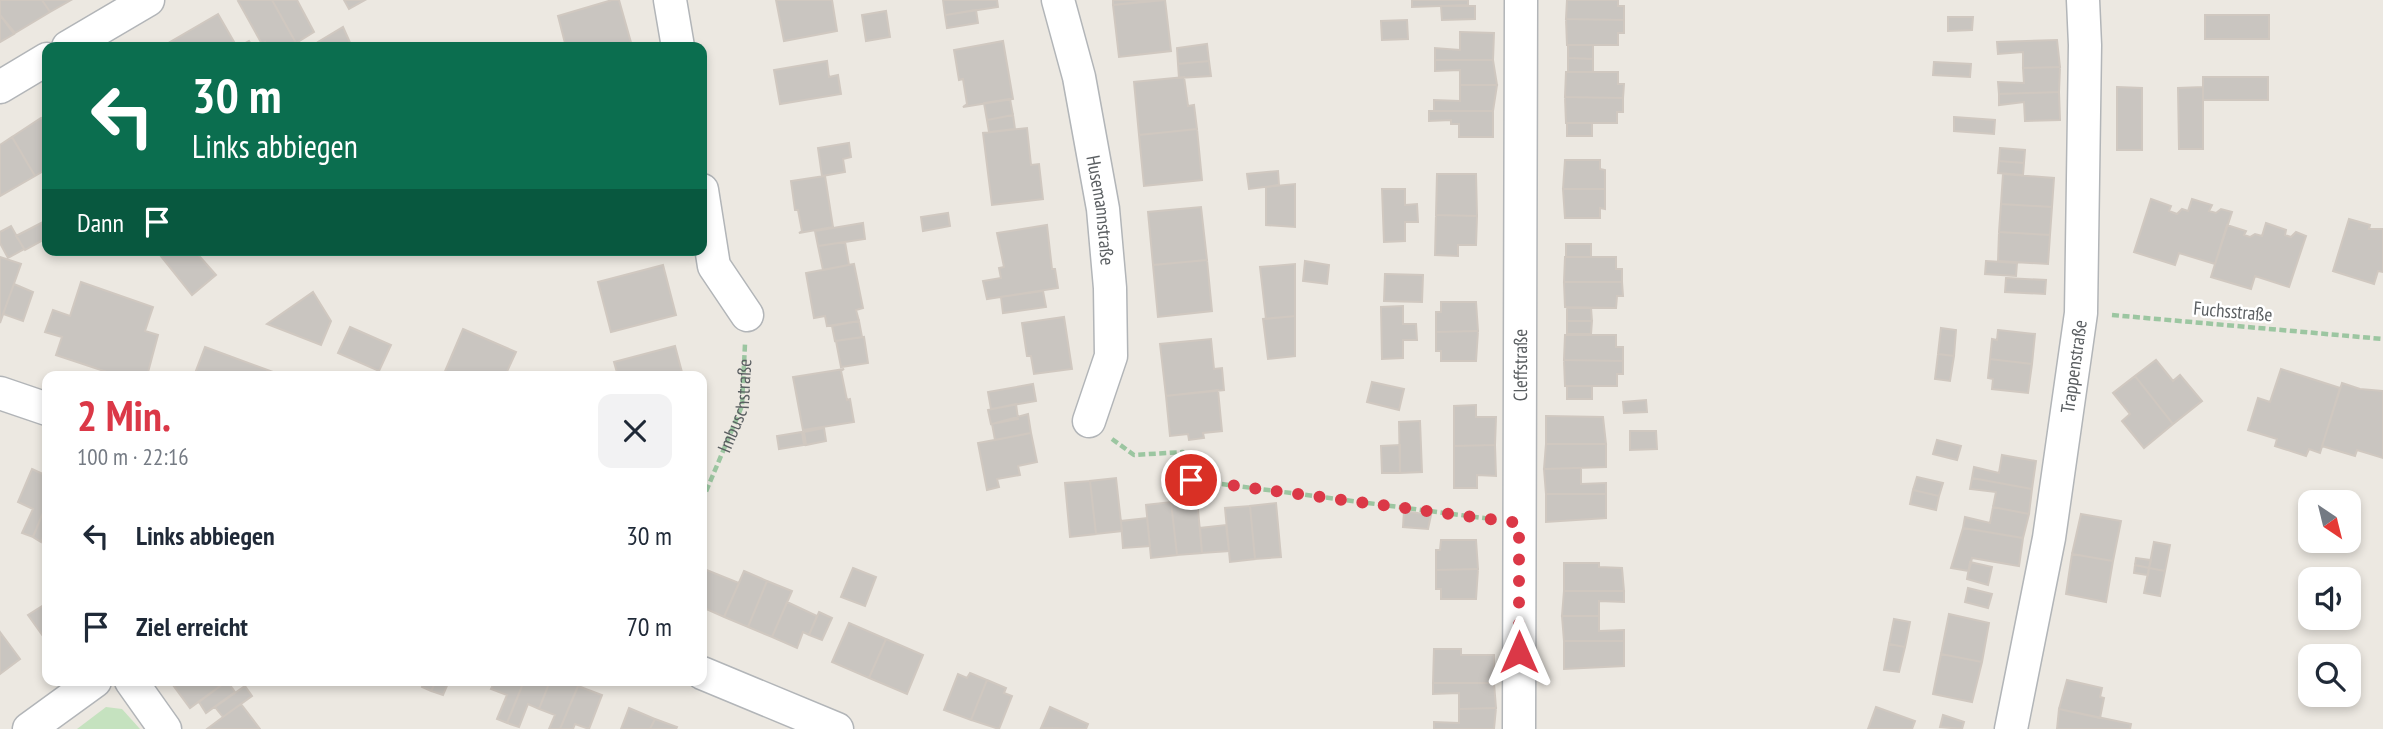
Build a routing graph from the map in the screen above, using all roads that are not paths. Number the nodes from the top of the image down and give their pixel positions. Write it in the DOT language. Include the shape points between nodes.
graph roads {
  1 [pos="148,0"];
  2 [pos="670,0"];
  3 [pos="1058,0"];
  4 [pos="1521,0"];
  5 [pos="2082,0"];
  6 [pos="77,42"];
  7 [pos="677,42"];
  8 [pos="42,62"];
  9 [pos="0,87"];
  10 [pos="707,219"];
  11 [pos="747,315"];
  12 [pos="0,393"];
  13 [pos="42,407"];
  14 [pos="1089,421"];
  15 [pos="707,675"];
  16 [pos="88,686"];
  17 [pos="135,686"];
  18 [pos="29,729"];
  19 [pos="165,729"];
  20 [pos="837,729"];
  21 [pos="1519,729"];
  22 [pos="2011,729"];
  1 -- 6 [label="street"];
  2 -- 7 [label="street"];
  3 -- 14 [label="street, Husemannstraße" via="1079,77 1103,209 1110,288 1111,356"];
  4 -- 21 [label="street, Cleffstraße"];
  5 -- 22 [label="street, Trappenstraße" via="2081,313 2049,538"];
  8 -- 9 [label="street"];
  10 -- 11 [label="street" via="715,266"];
  12 -- 13 [label="street"];
  15 -- 20 [label="street"];
  16 -- 18 [label="street"];
  17 -- 19 [label="street"];
}
